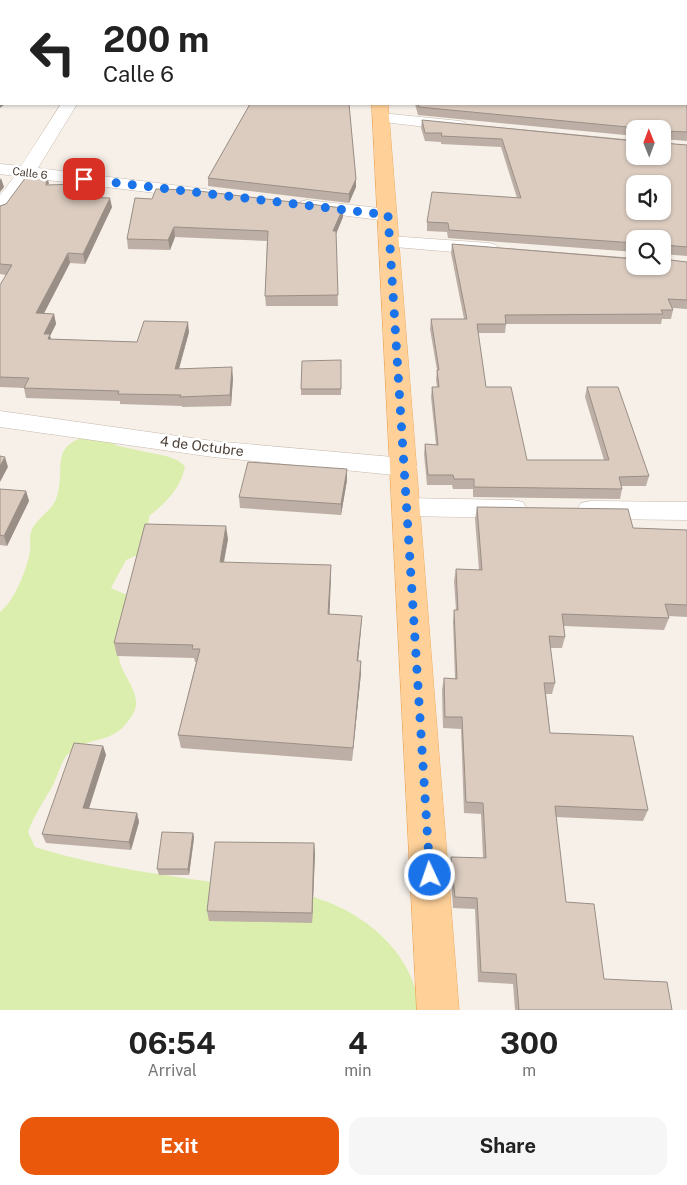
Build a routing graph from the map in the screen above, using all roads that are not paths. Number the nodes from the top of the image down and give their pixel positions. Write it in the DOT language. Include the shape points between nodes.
graph roads {
  1 [pos="68,105"];
  2 [pos="381,111"];
  3 [pos="479,128"];
  4 [pos="0,169"];
  5 [pos="26,173"];
  6 [pos="222,196"];
  7 [pos="290,204"];
  8 [pos="0,208"];
  9 [pos="389,229"];
  10 [pos="508,251"];
  11 [pos="0,419"];
  12 [pos="404,467"];
  13 [pos="406,507"];
  14 [pos="687,511"];
  15 [pos="438,1010"];
  1 -- 5 [label="street"];
  2 -- 3 [label="street"];
  2 -- 9 [label="main road"];
  4 -- 5 [label="street, Calle 6"];
  5 -- 6 [label="street, Calle 6"];
  5 -- 8 [label="street"];
  7 -- 9 [label="street"];
  9 -- 10 [label="street"];
  9 -- 12 [label="main road"];
  11 -- 12 [label="street, 4 de Octubre" via="213,449"];
  12 -- 13 [label="main road"];
  13 -- 14 [label="street"];
  13 -- 15 [label="main road"];
}
